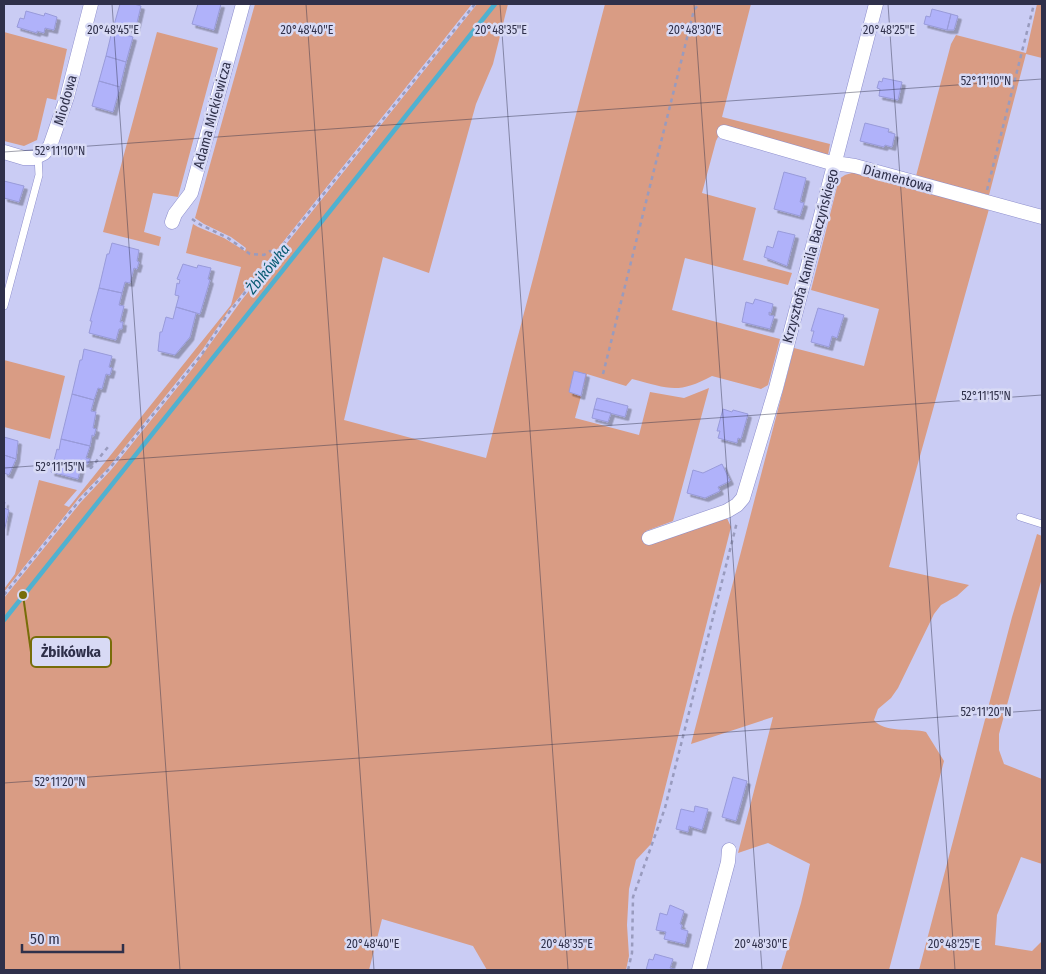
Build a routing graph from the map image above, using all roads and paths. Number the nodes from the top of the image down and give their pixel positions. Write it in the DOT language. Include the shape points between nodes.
graph roads {
  1 [pos="91,4"];
  2 [pos="243,4"];
  3 [pos="474,4"];
  4 [pos="698,4"];
  5 [pos="876,4"];
  6 [pos="1034,4"];
  7 [pos="724,132"];
  8 [pos="4,152"];
  9 [pos="38,156"];
  10 [pos="835,163"];
  11 [pos="984,201"];
  12 [pos="1042,217"];
  13 [pos="192,219"];
  14 [pos="172,222"];
  15 [pos="276,253"];
  16 [pos="4,306"];
  17 [pos="603,374"];
  18 [pos="111,446"];
  19 [pos="82,466"];
  20 [pos="737,505"];
  21 [pos="1020,517"];
  22 [pos="1042,524"];
  23 [pos="649,538"];
  24 [pos="4,595"];
  25 [pos="729,850"];
  26 [pos="628,970"];
  27 [pos="699,970"];
  1 -- 9 [label="street, Miodowa" via="52,141"];
  2 -- 14 [label="street, Adama Mickiewicza" via="191,194"];
  3 -- 15 [label="path"];
  4 -- 17 [label="path"];
  5 -- 10 [label="street, Krzysztofa Kamila Baczyńskiego"];
  6 -- 11 [label="path"];
  7 -- 10 [label="street, Diamentowa"];
  8 -- 9 [label="street" via="24,158"];
  9 -- 16 [label="lane" via="39,176"];
  10 -- 11 [label="street, Diamentowa"];
  10 -- 20 [label="street, Krzysztofa Kamila Baczyńskiego" via="758,452 747,488"];
  11 -- 12 [label="street, Diamentowa"];
  13 -- 15 [label="path" via="250,254"];
  15 -- 24 [label="path" via="227,315 202,354"];
  18 -- 19 [label="path" via="91,468"];
  20 -- 23 [label="street"];
  20 -- 26 [label="path" via="738,515 665,808 632,897 632,953"];
  21 -- 22 [label="lane"];
  25 -- 27 [label="street"];
}
